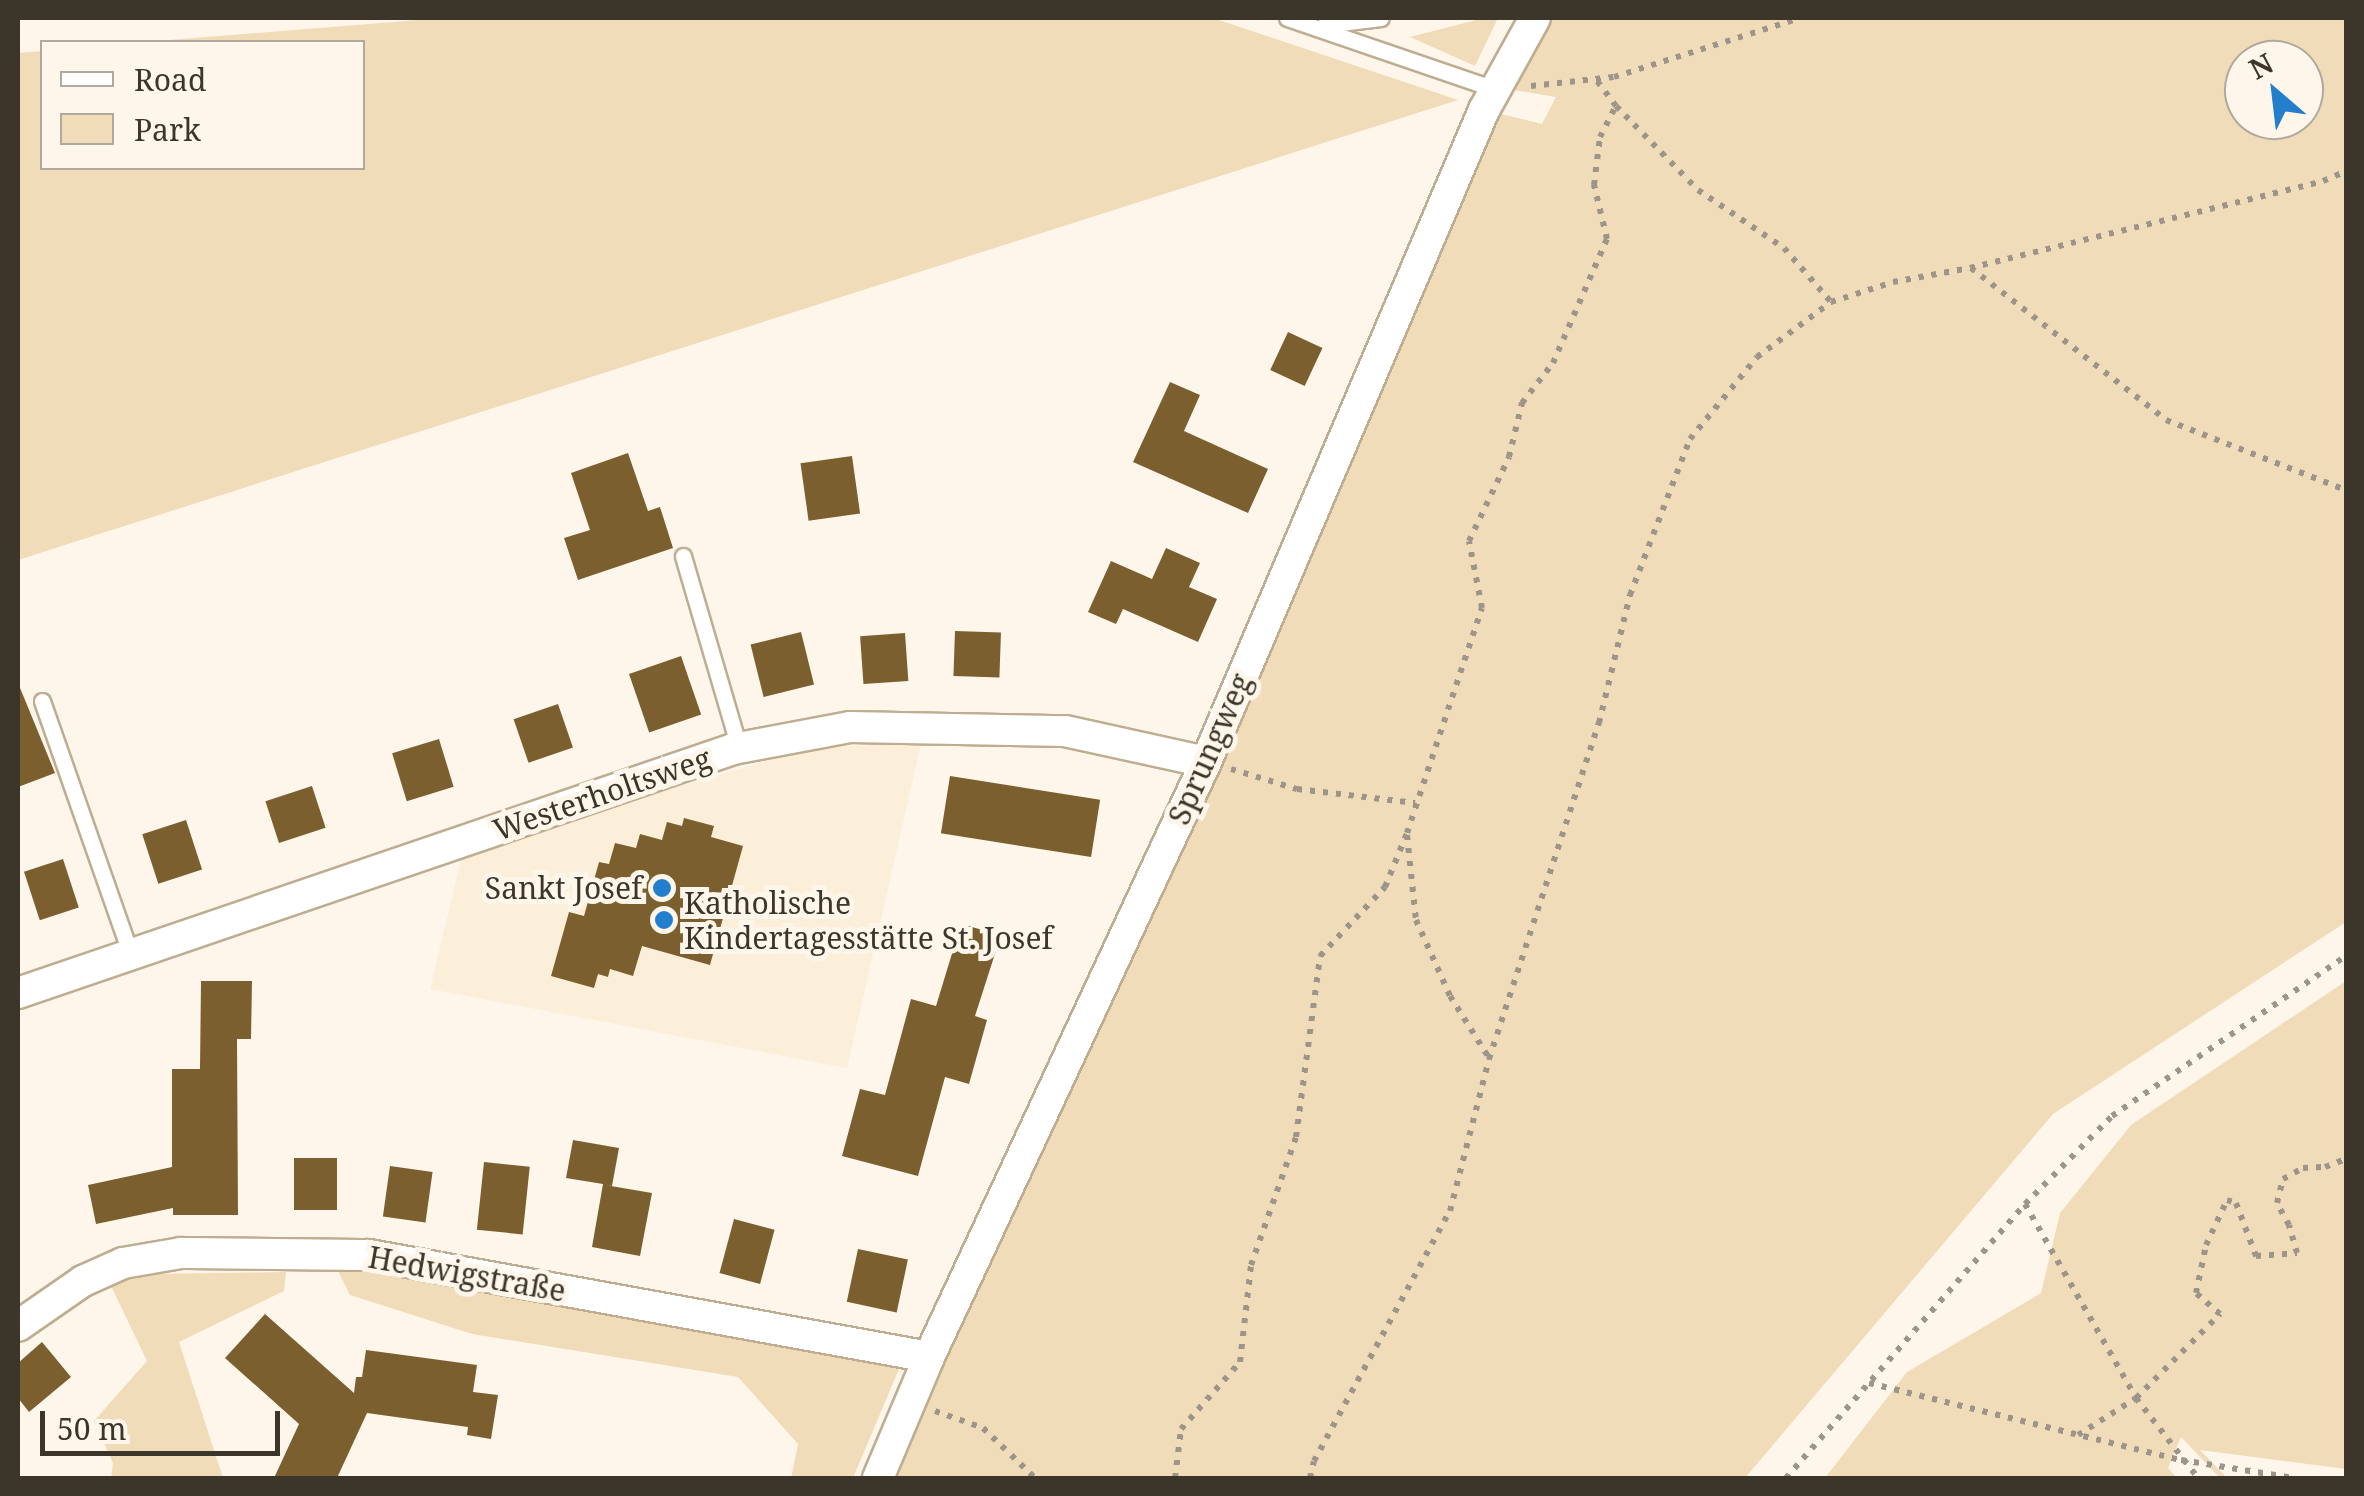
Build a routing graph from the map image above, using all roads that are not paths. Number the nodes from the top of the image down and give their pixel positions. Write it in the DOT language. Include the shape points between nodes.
graph roads {
  1 [pos="1287,18"];
  2 [pos="1381,18"];
  3 [pos="1535,18"];
  4 [pos="1320,26"];
  5 [pos="1497,84"];
  6 [pos="683,556"];
  7 [pos="42,701"];
  8 [pos="739,748"];
  9 [pos="1206,762"];
  10 [pos="131,955"];
  11 [pos="18,994"];
  12 [pos="18,1326"];
  13 [pos="929,1357"];
  14 [pos="878,1478"];
  1 -- 4 [label="lane"];
  2 -- 4 [label="lane"];
  3 -- 5 [label="street, Sprungweg"];
  4 -- 5 [label="lane"];
  5 -- 9 [label="street, Sprungweg"];
  6 -- 8 [label="lane"];
  7 -- 10 [label="lane"];
  8 -- 9 [label="street, Westerholtsweg" via="850,727 1066,732"];
  8 -- 10 [label="street, Westerholtsweg"];
  9 -- 13 [label="street, Sprungweg"];
  10 -- 11 [label="street, Westerholtsweg"];
  12 -- 13 [label="street, Hedwigstraße" via="122,1263 181,1252 369,1255"];
  13 -- 14 [label="street, Sprungweg"];
}
